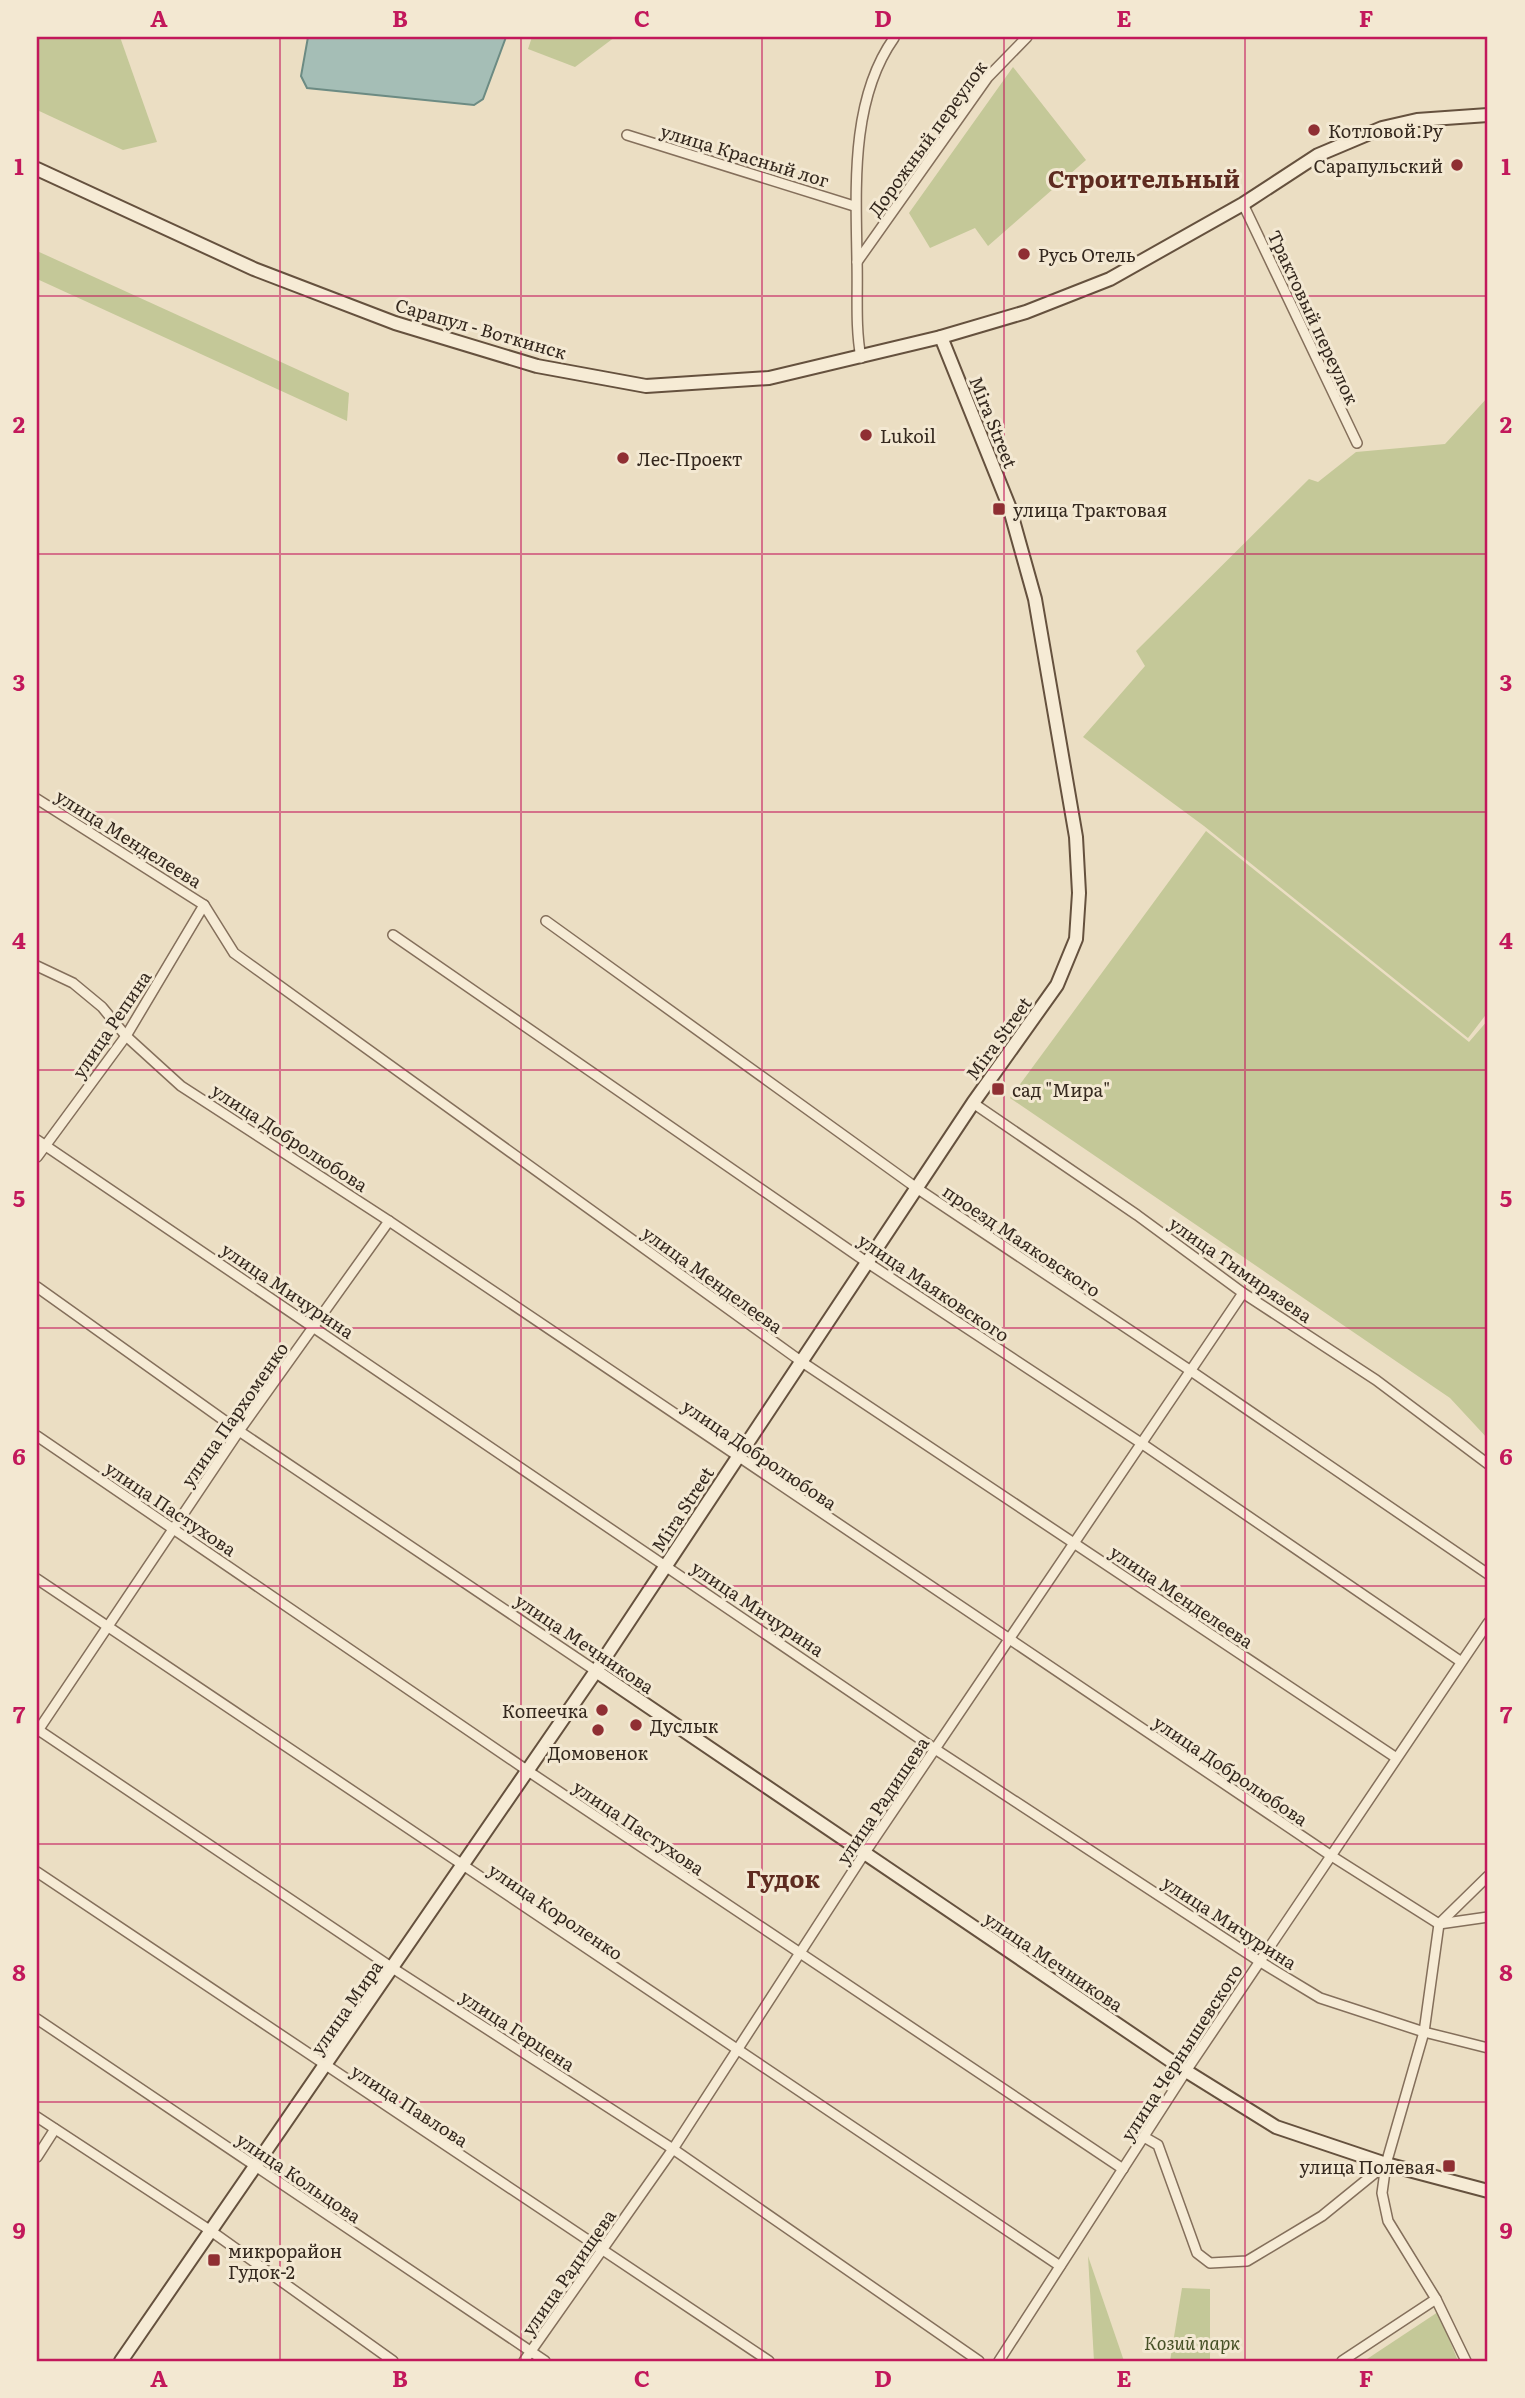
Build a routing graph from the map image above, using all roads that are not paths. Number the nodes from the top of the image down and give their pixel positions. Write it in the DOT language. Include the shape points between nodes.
graph roads {
  1 [pos="894,37"];
  2 [pos="1027,37"];
  3 [pos="1488,115"];
  4 [pos="627,135"];
  5 [pos="37,169"];
  6 [pos="1243,204"];
  7 [pos="854,206"];
  8 [pos="857,262"];
  9 [pos="941,337"];
  10 [pos="861,358"];
  11 [pos="1357,443"];
  12 [pos="37,799"];
  13 [pos="204,905"];
  14 [pos="546,921"];
  15 [pos="393,936"];
  16 [pos="37,966"];
  17 [pos="126,1036"];
  18 [pos="972,1103"];
  19 [pos="41,1143"];
  20 [pos="37,1157"];
  21 [pos="918,1189"];
  22 [pos="389,1221"];
  23 [pos="868,1262"];
  24 [pos="37,1287"];
  25 [pos="1243,1293"];
  26 [pos="314,1327"];
  27 [pos="802,1362"];
  28 [pos="1191,1371"];
  29 [pos="239,1431"];
  30 [pos="37,1436"];
  31 [pos="1141,1443"];
  32 [pos="737,1457"];
  33 [pos="1488,1464"];
  34 [pos="174,1529"];
  35 [pos="1074,1543"];
  36 [pos="667,1564"];
  37 [pos="1488,1574"];
  38 [pos="37,1579"];
  39 [pos="1488,1623"];
  40 [pos="109,1629"];
  41 [pos="1009,1642"];
  42 [pos="1461,1661"];
  43 [pos="596,1671"];
  44 [pos="37,1730"];
  45 [pos="935,1749"];
  46 [pos="1395,1757"];
  47 [pos="528,1771"];
  48 [pos="864,1854"];
  49 [pos="1330,1856"];
  50 [pos="463,1867"];
  51 [pos="37,1872"];
  52 [pos="1488,1876"];
  53 [pos="1488,1917"];
  54 [pos="1438,1924"];
  55 [pos="799,1954"];
  56 [pos="1259,1961"];
  57 [pos="394,1969"];
  58 [pos="37,2019"];
  59 [pos="1424,2032"];
  60 [pos="1488,2048"];
  61 [pos="739,2052"];
  62 [pos="326,2068"];
  63 [pos="1186,2071"];
  64 [pos="37,2117"];
  65 [pos="55,2129"];
  66 [pos="1144,2137"];
  67 [pos="673,2149"];
  68 [pos="37,2157"];
  69 [pos="1386,2164"];
  70 [pos="255,2166"];
  71 [pos="1123,2169"];
  72 [pos="1488,2191"];
  73 [pos="211,2231"];
  74 [pos="603,2251"];
  75 [pos="1060,2266"];
  76 [pos="1436,2299"];
  77 [pos="530,2352"];
  78 [pos="121,2361"];
  79 [pos="393,2361"];
  80 [pos="524,2361"];
  81 [pos="545,2361"];
  82 [pos="769,2361"];
  83 [pos="979,2361"];
  84 [pos="999,2361"];
  85 [pos="1342,2361"];
  86 [pos="1466,2361"];
  1 -- 7 [label="street, улица Красный лог" via="880,57 868,93"];
  2 -- 8 [label="street, Дорожный переулок" via="988,77"];
  3 -- 6 [label="main road, Сарапул - Воткинск" via="1417,120 1382,128 1318,155"];
  4 -- 7 [label="street, улица Красный лог"];
  5 -- 10 [label="main road, Сарапул - Воткинск" via="267,274 395,323 537,366 646,386 769,378"];
  6 -- 9 [label="main road, Сарапул - Воткинск" via="1110,279 1026,312"];
  6 -- 11 [label="street, Трактовый переулок"];
  7 -- 8 [label="street, улица Красный лог"];
  8 -- 10 [label="street, улица Красный лог" via="856,333"];
  9 -- 10 [label="main road, Сарапул - Воткинск"];
  9 -- 18 [label="main road, Mira Street" via="1009,506 1035,599 1076,837 1079,893 1076,939 1057,985"];
  12 -- 13 [label="street, улица Менделеева"];
  13 -- 17 [label="street, улица Репина"];
  13 -- 27 [label="street, улица Менделеева" via="234,953"];
  14 -- 21 [label="street, проезд Маяковского"];
  15 -- 23 [label="street, улица Маяковского"];
  16 -- 17 [label="street, улица Добролюбова" via="73,983 102,1007"];
  17 -- 19 [label="street, улица Репина"];
  17 -- 22 [label="street, улица Добролюбова" via="181,1086"];
  18 -- 21 [label="main road, Mira Street"];
  18 -- 25 [label="street, улица Тимирязева"];
  19 -- 20 [label="street, улица Репина"];
  19 -- 26 [label="street, улица Мичурина"];
  21 -- 23 [label="main road, Mira Street"];
  21 -- 28 [label="street, проезд Маяковского"];
  22 -- 26 [label="street, улица Пархоменко"];
  22 -- 32 [label="street, улица Добролюбова"];
  23 -- 27 [label="main road, Mira Street"];
  23 -- 31 [label="street, улица Маяковского"];
  24 -- 29 [label="street, улица Мечникова"];
  25 -- 28 [label="street, улица Радищева"];
  25 -- 33 [label="street, улица Тимирязева" via="1376,1380"];
  26 -- 29 [label="street, улица Пархоменко"];
  26 -- 36 [label="street, улица Мичурина"];
  27 -- 32 [label="main road, Mira Street"];
  27 -- 35 [label="street, улица Менделеева"];
  28 -- 31 [label="street, улица Радищева"];
  28 -- 37 [label="street, проезд Маяковского"];
  29 -- 34 [label="street, улица Пархоменко"];
  29 -- 43 [label="street, улица Мечникова"];
  30 -- 34 [label="street, улица Пастухова"];
  31 -- 35 [label="street, улица Радищева"];
  31 -- 42 [label="street, улица Маяковского"];
  32 -- 36 [label="main road, Mira Street"];
  32 -- 41 [label="street, улица Добролюбова"];
  34 -- 40 [label="street, улица Пархоменко"];
  34 -- 47 [label="street, улица Пастухова"];
  35 -- 41 [label="street, улица Радищева"];
  35 -- 46 [label="street, улица Менделеева"];
  36 -- 43 [label="main road, Mira Street"];
  36 -- 45 [label="street, улица Мичурина"];
  38 -- 40 [label="street, улица Короленко"];
  39 -- 42 [label="street, улица Чернышевского"];
  40 -- 44 [label="street, улица Пархоменко"];
  40 -- 50 [label="street, улица Короленко"];
  41 -- 45 [label="street, улица Радищева"];
  41 -- 49 [label="street, улица Добролюбова"];
  42 -- 46 [label="street, улица Чернышевского"];
  43 -- 47 [label="main road, улица Мира"];
  43 -- 48 [label="main road, улица Мечникова"];
  44 -- 57 [label="street, улица Герцена"];
  45 -- 48 [label="street, улица Радищева"];
  45 -- 56 [label="street, улица Мичурина"];
  46 -- 49 [label="street, улица Чернышевского"];
  47 -- 50 [label="main road, улица Мира"];
  47 -- 55 [label="street, улица Пастухова"];
  48 -- 55 [label="street, улица Радищева"];
  48 -- 63 [label="main road, улица Мечникова"];
  49 -- 54 [label="street, улица Добролюбова"];
  49 -- 56 [label="street, улица Чернышевского"];
  50 -- 57 [label="main road, улица Мира"];
  50 -- 61 [label="street, улица Короленко"];
  51 -- 62 [label="street, улица Павлова"];
  52 -- 54 [label="street"];
  53 -- 54 [label="street"];
  54 -- 59 [label="street"];
  55 -- 61 [label="street, улица Радищева"];
  55 -- 71 [label="street, улица Пастухова"];
  56 -- 59 [label="street, улица Мичурина" via="1320,1998"];
  56 -- 63 [label="street, улица Чернышевского"];
  57 -- 62 [label="main road, улица Мира"];
  57 -- 67 [label="street, улица Герцена"];
  58 -- 70 [label="street, улица Кольцова"];
  59 -- 60 [label="street, улица Мичурина"];
  59 -- 69 [label="street"];
  61 -- 67 [label="street, улица Радищева"];
  61 -- 75 [label="street, улица Короленко"];
  62 -- 70 [label="main road, улица Мира"];
  62 -- 74 [label="street, улица Павлова"];
  63 -- 66 [label="street, улица Чернышевского"];
  63 -- 69 [label="main road, улица Мечникова" via="1276,2127"];
  64 -- 65 [label="street"];
  65 -- 68 [label="street"];
  65 -- 73 [label="street"];
  66 -- 69 [label="street" via="1158,2145 1197,2253 1210,2263 1247,2261 1322,2216"];
  66 -- 71 [label="street, улица Чернышевского"];
  67 -- 74 [label="street, улица Радищева"];
  67 -- 83 [label="street, улица Герцена"];
  69 -- 72 [label="main road, улица Мечникова"];
  69 -- 76 [label="street" via="1382,2193 1388,2221"];
  70 -- 73 [label="main road, улица Мира"];
  70 -- 77 [label="street, улица Кольцова"];
  71 -- 75 [label="street, улица Чернышевского"];
  73 -- 78 [label="main road, улица Мира"];
  73 -- 79 [label="street"];
  74 -- 77 [label="street, улица Радищева"];
  74 -- 82 [label="street, улица Павлова"];
  75 -- 84 [label="street, улица Чернышевского"];
  76 -- 85 [label="street"];
  76 -- 86 [label="street"];
  77 -- 80 [label="street, улица Радищева"];
  77 -- 81 [label="street, улица Кольцова"];
}
